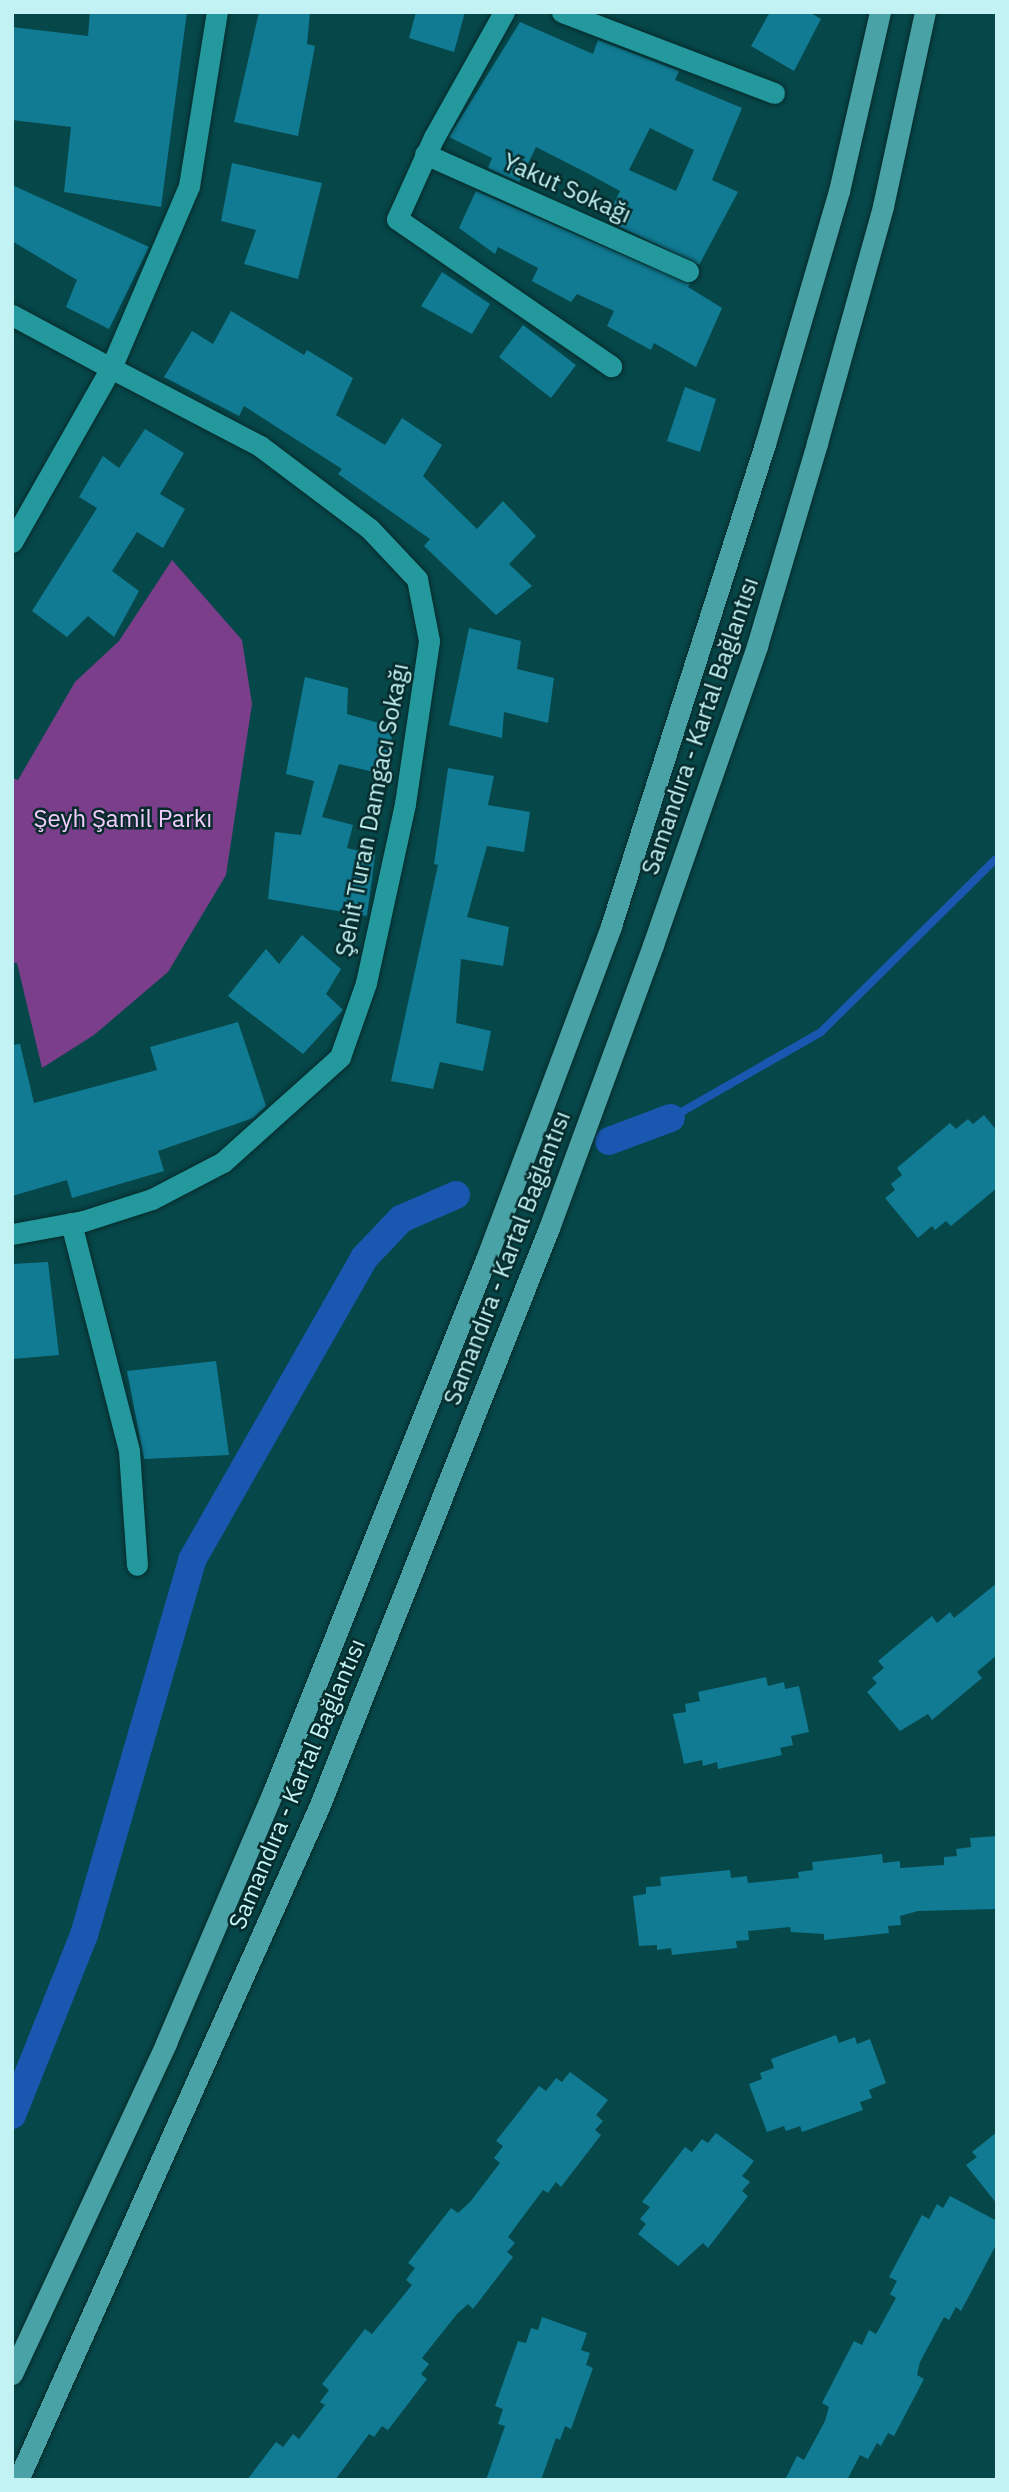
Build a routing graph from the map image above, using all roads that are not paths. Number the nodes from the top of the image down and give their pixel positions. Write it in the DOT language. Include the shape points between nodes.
graph roads {
  1 [pos="217,12"];
  2 [pos="504,12"];
  3 [pos="562,12"];
  4 [pos="880,12"];
  5 [pos="925,12"];
  6 [pos="774,93"];
  7 [pos="425,154"];
  8 [pos="688,271"];
  9 [pos="12,315"];
  10 [pos="611,366"];
  11 [pos="111,368"];
  12 [pos="12,542"];
  13 [pos="71,1223"];
  14 [pos="12,1234"];
  15 [pos="137,1565"];
  16 [pos="12,2374"];
  17 [pos="18,2480"];
  1 -- 11 [label="street" via="189,186"];
  2 -- 7 [label="street"];
  3 -- 6 [label="street"];
  4 -- 16 [label="highway, Samandıra - Kartal Bağlantısı" via="839,191 765,444 611,926 486,1259 273,1792 166,2043"];
  5 -- 17 [label="highway, Samandıra - Kartal Bağlantısı" via="883,206 761,634 644,971 549,1228 320,1807"];
  7 -- 8 [label="street, Yakut Sokağı"];
  7 -- 10 [label="street" via="397,219"];
  9 -- 11 [label="street, Şehit Turan Damgacı Sokağı"];
  11 -- 12 [label="street"];
  11 -- 13 [label="street, Şehit Turan Damgacı Sokağı" via="260,446 369,528 417,579 429,641 405,804 372,956 340,1057 223,1162 152,1199"];
  13 -- 14 [label="street, Şehit Turan Damgacı Sokağı"];
  13 -- 15 [label="street" via="130,1451"];
}
